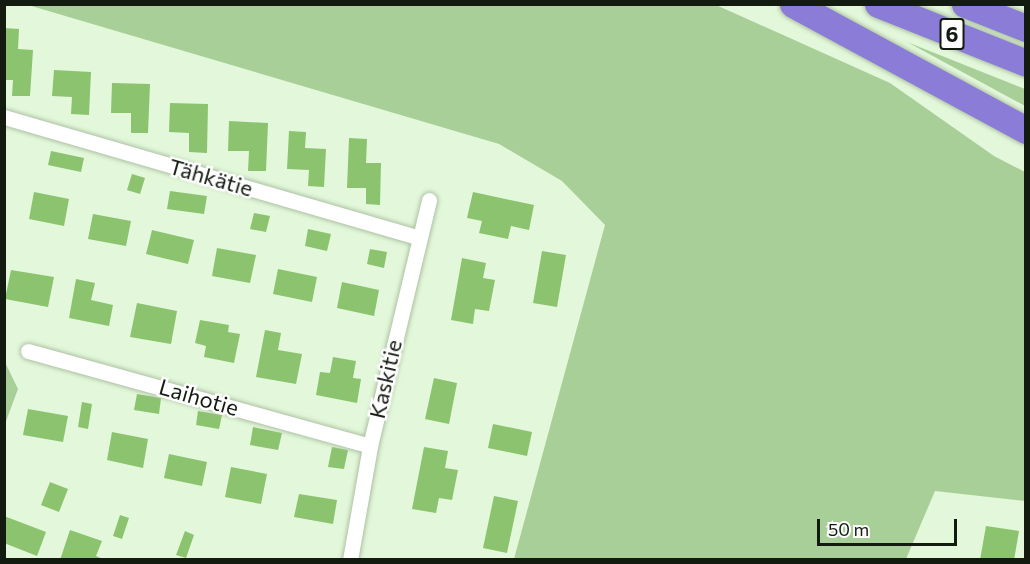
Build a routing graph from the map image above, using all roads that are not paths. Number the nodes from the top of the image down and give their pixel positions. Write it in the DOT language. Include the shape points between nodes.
graph roads {
  1 [pos="793,4"];
  2 [pos="878,4"];
  3 [pos="965,4"];
  4 [pos="978,4"];
  5 [pos="1026,19"];
  6 [pos="1026,28"];
  7 [pos="1026,63"];
  8 [pos="4,117"];
  9 [pos="1026,130"];
  10 [pos="429,200"];
  11 [pos="418,237"];
  12 [pos="28,351"];
  13 [pos="370,446"];
  14 [pos="350,560"];
  1 -- 9 [label="highway"];
  2 -- 7 [label="highway, 6"];
  3 -- 6 [label="highway, 6"];
  4 -- 5 [label="highway"];
  8 -- 11 [label="street, Tähkätie"];
  10 -- 11 [label="street, Kaskitie"];
  11 -- 13 [label="street, Kaskitie"];
  12 -- 13 [label="street, Laihotie"];
  13 -- 14 [label="street, Kaskitie"];
}
